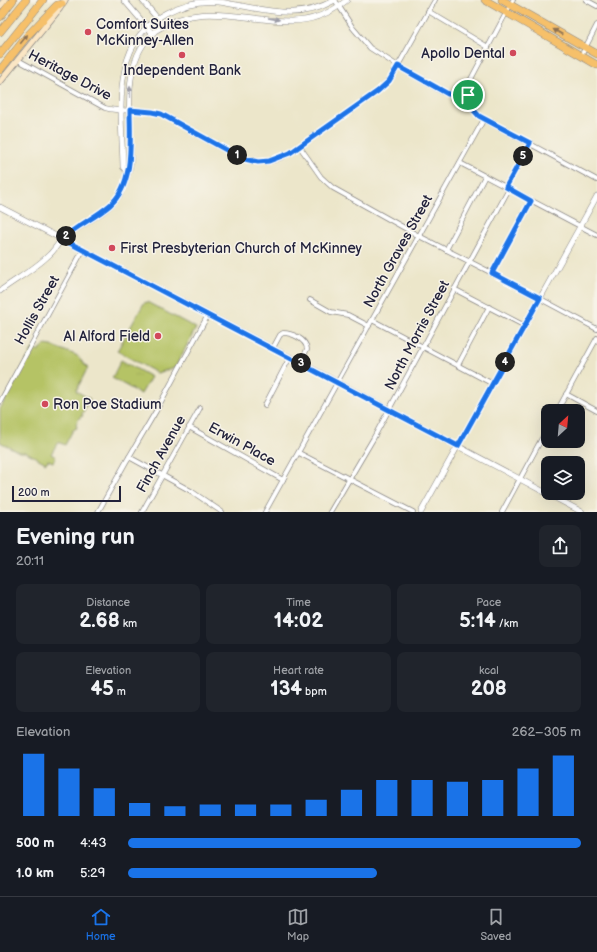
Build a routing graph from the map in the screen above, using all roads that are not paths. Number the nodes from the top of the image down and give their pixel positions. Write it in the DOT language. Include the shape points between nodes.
graph roads {
  1 [pos="5,0"];
  2 [pos="13,0"];
  3 [pos="26,0"];
  4 [pos="43,0"];
  5 [pos="124,0"];
  6 [pos="133,0"];
  7 [pos="142,0"];
  8 [pos="335,0"];
  9 [pos="347,0"];
  10 [pos="435,0"];
  11 [pos="485,0"];
  12 [pos="502,0"];
  13 [pos="586,0"];
  14 [pos="63,2"];
  15 [pos="512,2"];
  16 [pos="128,4"];
  17 [pos="0,6"];
  18 [pos="339,6"];
  19 [pos="597,6"];
  20 [pos="428,12"];
  21 [pos="506,13"];
  22 [pos="0,17"];
  23 [pos="158,18"];
  24 [pos="597,25"];
  25 [pos="163,26"];
  26 [pos="146,27"];
  27 [pos="0,32"];
  28 [pos="153,34"];
  29 [pos="488,47"];
  30 [pos="586,48"];
  31 [pos="0,54"];
  32 [pos="597,54"];
  33 [pos="581,56"];
  34 [pos="18,60"];
  35 [pos="597,64"];
  36 [pos="398,66"];
  37 [pos="0,70"];
  38 [pos="0,82"];
  39 [pos="468,95"];
  40 [pos="122,110"];
  41 [pos="130,110"];
  42 [pos="484,119"];
  43 [pos="530,143"];
  44 [pos="300,147"];
  45 [pos="460,163"];
  46 [pos="127,172"];
  47 [pos="485,176"];
  48 [pos="597,180"];
  49 [pos="508,188"];
  50 [pos="597,196"];
  51 [pos="531,201"];
  52 [pos="0,207"];
  53 [pos="580,226"];
  54 [pos="597,235"];
  55 [pos="419,236"];
  56 [pos="62,239"];
  57 [pos="83,250"];
  58 [pos="446,250"];
  59 [pos="469,262"];
  60 [pos="492,273"];
  61 [pos="454,289"];
  62 [pos="0,291"];
  63 [pos="540,298"];
  64 [pos="310,300"];
  65 [pos="488,307"];
  66 [pos="208,314"];
  67 [pos="372,320"];
  68 [pos="369,326"];
  69 [pos="525,326"];
  70 [pos="597,329"];
  71 [pos="597,338"];
  72 [pos="423,347"];
  73 [pos="273,348"];
  74 [pos="290,358"];
  75 [pos="300,363"];
  76 [pos="458,365"];
  77 [pos="338,383"];
  78 [pos="493,384"];
  79 [pos="566,394"];
  80 [pos="0,402"];
  81 [pos="561,404"];
  82 [pos="265,405"];
  83 [pos="200,408"];
  84 [pos="389,409"];
  85 [pos="597,411"];
  86 [pos="189,427"];
  87 [pos="541,440"];
  88 [pos="458,446"];
  89 [pos="299,454"];
  90 [pos="129,457"];
  91 [pos="162,475"];
  92 [pos="349,479"];
  93 [pos="520,479"];
  94 [pos="283,480"];
  95 [pos="98,512"];
  96 [pos="142,512"];
  97 [pos="222,512"];
  98 [pos="265,512"];
  99 [pos="330,512"];
  100 [pos="413,512"];
  101 [pos="421,512"];
  102 [pos="502,512"];
  103 [pos="582,512"];
  1 -- 17 [label="main road"];
  2 -- 22 [label="highway"];
  3 -- 27 [label="highway"];
  4 -- 31 [label="highway"];
  5 -- 16 [label="street"];
  6 -- 16 [label="street"];
  7 -- 23 [label="street"];
  8 -- 18 [label="street"];
  8 -- 23 [label="street" via="317,9 290,13 203,2 182,6"];
  9 -- 18 [label="street"];
  10 -- 20 [label="street, Heritage Drive"];
  11 -- 21 [label="highway"];
  12 -- 15 [label="highway"];
  13 -- 19 [label="street"];
  14 -- 34 [label="main road"];
  37 -- 14 [label="highway, one-way" via="33,30"];
  15 -- 21 [label="street"];
  30 -- 15 [label="highway, one-way"];
  16 -- 26 [label="street"];
  25 -- 18 [label="street, one-way" via="179,16 202,10 294,21 315,17"];
  18 -- 36 [label="street" via="370,48"];
  20 -- 29 [label="street"];
  20 -- 36 [label="street, Heritage Drive"];
  21 -- 29 [label="street"];
  21 -- 33 [label="highway"];
  23 -- 25 [label="street"];
  23 -- 26 [label="street"];
  24 -- 30 [label="street"];
  25 -- 28 [label="street"];
  26 -- 28 [label="street"];
  26 -- 40 [label="street" via="127,59 123,75"];
  41 -- 28 [label="street, one-way" via="130,81 134,66 139,52"];
  29 -- 39 [label="street" via="471,79"];
  30 -- 32 [label="highway"];
  30 -- 33 [label="street"];
  33 -- 35 [label="highway"];
  34 -- 38 [label="main road"];
  34 -- 40 [label="street, Heritage Drive" via="105,108"];
  36 -- 39 [label="street" via="448,94"];
  36 -- 44 [label="street, Heritage Drive" via="389,81 378,91"];
  39 -- 42 [label="street" via="471,107"];
  40 -- 41 [label="street, Heritage Drive"];
  40 -- 46 [label="street" via="123,167"];
  41 -- 44 [label="street, Heritage Drive" via="161,114 249,160 275,160"];
  41 -- 46 [label="street" via="130,166"];
  42 -- 43 [label="street"];
  42 -- 45 [label="street, North Graves Street"];
  43 -- 48 [label="street"];
  43 -- 49 [label="street, North Morris Street"];
  44 -- 55 [label="street" via="328,185"];
  45 -- 47 [label="street"];
  45 -- 55 [label="street, North Graves Street"];
  46 -- 56 [label="street" via="115,200"];
  47 -- 49 [label="street"];
  47 -- 58 [label="street"];
  49 -- 51 [label="street"];
  49 -- 59 [label="street, North Morris Street"];
  50 -- 53 [label="street"];
  51 -- 53 [label="street"];
  51 -- 60 [label="street"];
  52 -- 56 [label="street"];
  53 -- 54 [label="street"];
  53 -- 63 [label="street"];
  55 -- 58 [label="street"];
  55 -- 67 [label="street, North Graves Street"];
  56 -- 57 [label="street"];
  56 -- 62 [label="street" via="48,256"];
  57 -- 66 [label="street"];
  57 -- 80 [label="street, Hollis Street"];
  58 -- 59 [label="street"];
  59 -- 60 [label="street"];
  59 -- 61 [label="street, North Morris Street"];
  60 -- 63 [label="street"];
  61 -- 65 [label="street"];
  61 -- 72 [label="street, North Morris Street"];
  63 -- 69 [label="street"];
  63 -- 70 [label="street"];
  64 -- 68 [label="street" via="330,312 348,315"];
  65 -- 69 [label="street"];
  65 -- 76 [label="street"];
  66 -- 73 [label="street"];
  66 -- 90 [label="street"];
  67 -- 68 [label="street, North Graves Street"];
  67 -- 72 [label="street"];
  68 -- 77 [label="street, North Graves Street"];
  69 -- 78 [label="street"];
  71 -- 79 [label="street"];
  72 -- 76 [label="street"];
  72 -- 84 [label="street, North Morris Street"];
  73 -- 74 [label="street"];
  73 -- 75 [label="street" via="283,333 300,338 307,349"];
  74 -- 75 [label="street"];
  74 -- 82 [label="street"];
  75 -- 77 [label="street"];
  76 -- 78 [label="street"];
  77 -- 84 [label="street"];
  77 -- 89 [label="street, North Graves Street"];
  78 -- 88 [label="street"];
  79 -- 81 [label="street"];
  79 -- 85 [label="street"];
  83 -- 86 [label="street, Finch Avenue"];
  84 -- 88 [label="street"];
  84 -- 92 [label="street, North Morris Street"];
  86 -- 91 [label="street, Finch Avenue"];
  86 -- 94 [label="street, Erwin Place"];
  87 -- 93 [label="street"];
  88 -- 93 [label="street"];
  88 -- 101 [label="street"];
  89 -- 92 [label="street"];
  89 -- 94 [label="street, North Graves Street"];
  90 -- 91 [label="street"];
  90 -- 95 [label="street"];
  91 -- 96 [label="street, Finch Avenue"];
  91 -- 97 [label="street"];
  92 -- 99 [label="street, North Morris Street"];
  92 -- 100 [label="street"];
  93 -- 102 [label="street"];
  93 -- 103 [label="street"];
  94 -- 98 [label="street, North Graves Street"];
}
